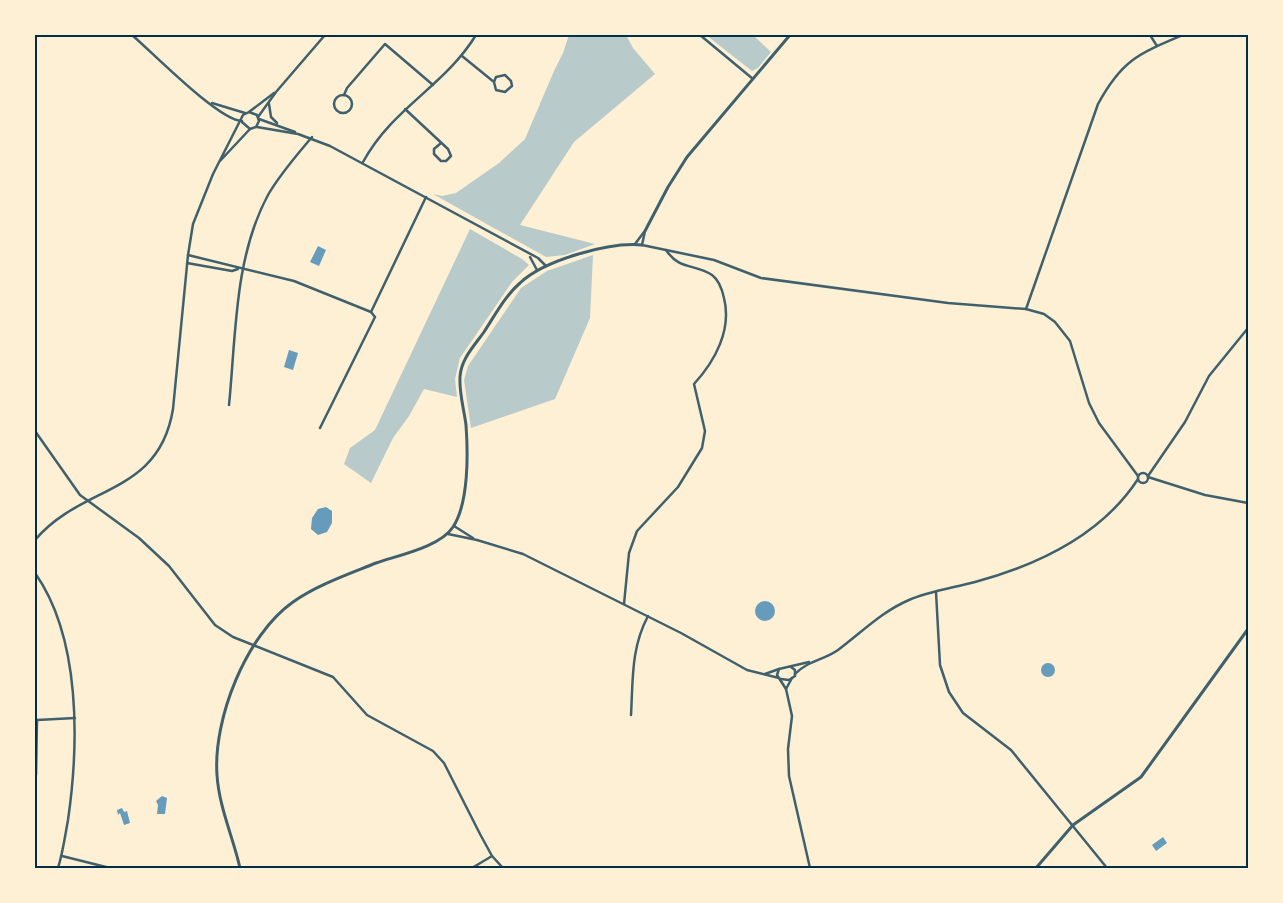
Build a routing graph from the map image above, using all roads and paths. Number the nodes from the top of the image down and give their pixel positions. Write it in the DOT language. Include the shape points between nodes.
graph roads {
  1 [pos="132,35"];
  2 [pos="325,35"];
  3 [pos="476,35"];
  4 [pos="700,35"];
  5 [pos="790,35"];
  6 [pos="1150,35"];
  7 [pos="1183,35"];
  8 [pos="136,36"];
  9 [pos="1157,46"];
  10 [pos="462,56"];
  11 [pos="753,80"];
  12 [pos="494,82"];
  13 [pos="433,85"];
  14 [pos="276,92"];
  15 [pos="344,95"];
  16 [pos="208,102"];
  17 [pos="269,103"];
  18 [pos="404,108"];
  19 [pos="247,113"];
  20 [pos="259,118"];
  21 [pos="242,121"];
  22 [pos="278,124"];
  23 [pos="256,127"];
  24 [pos="250,129"];
  25 [pos="298,134"];
  26 [pos="312,137"];
  27 [pos="441,142"];
  28 [pos="220,160"];
  29 [pos="364,162"];
  30 [pos="426,197"];
  31 [pos="645,231"];
  32 [pos="634,244"];
  33 [pos="642,245"];
  34 [pos="666,250"];
  35 [pos="188,255"];
  36 [pos="529,255"];
  37 [pos="187,263"];
  38 [pos="546,266"];
  39 [pos="238,268"];
  40 [pos="243,270"];
  41 [pos="537,270"];
  42 [pos="1026,309"];
  43 [pos="371,312"];
  44 [pos="1248,328"];
  45 [pos="229,404"];
  46 [pos="320,428"];
  47 [pos="35,431"];
  48 [pos="1151,468"];
  49 [pos="1140,477"];
  50 [pos="1148,477"];
  51 [pos="1146,482"];
  52 [pos="1157,482"];
  53 [pos="87,501"];
  54 [pos="1248,503"];
  55 [pos="454,526"];
  56 [pos="448,534"];
  57 [pos="35,540"];
  58 [pos="477,540"];
  59 [pos="35,573"];
  60 [pos="936,592"];
  61 [pos="624,604"];
  62 [pos="648,616"];
  63 [pos="1248,630"];
  64 [pos="255,646"];
  65 [pos="813,661"];
  66 [pos="790,666"];
  67 [pos="779,669"];
  68 [pos="764,674"];
  69 [pos="795,674"];
  70 [pos="792,678"];
  71 [pos="780,679"];
  72 [pos="786,689"];
  73 [pos="631,715"];
  74 [pos="75,718"];
  75 [pos="36,775"];
  76 [pos="1073,825"];
  77 [pos="62,856"];
  78 [pos="492,856"];
  79 [pos="58,868"];
  80 [pos="110,868"];
  81 [pos="240,868"];
  82 [pos="472,868"];
  83 [pos="503,868"];
  84 [pos="810,868"];
  85 [pos="1036,868"];
  86 [pos="1107,868"];
  1 -- 8 [label="street"];
  2 -- 14 [label="street"];
  3 -- 10 [label="street"];
  4 -- 11 [label="street"];
  5 -- 11 [label="street"];
  6 -- 9 [label="street"];
  7 -- 9 [label="street"];
  8 -- 16 [label="street"];
  9 -- 42 [label="street" via="1126,64 1112,79 1098,104"];
  10 -- 12 [label="street"];
  10 -- 13 [label="street"];
  11 -- 31 [label="street" via="688,157"];
  12 -- 12 [label="street" via="500,93 512,86 505,75 496,77"];
  13 -- 15 [label="street" via="385,44"];
  13 -- 18 [label="street"];
  14 -- 17 [label="street"];
  14 -- 19 [label="street"];
  15 -- 15 [label="street" via="334,102 340,112 350,108 351,100"];
  16 -- 19 [label="street"];
  16 -- 21 [label="street" via="236,121"];
  17 -- 20 [label="street"];
  17 -- 22 [label="street" via="271,117"];
  18 -- 27 [label="street"];
  18 -- 29 [label="street" via="385,129"];
  19 -- 20 [label="street" via="254,113"];
  19 -- 21 [label="street"];
  20 -- 22 [label="street"];
  20 -- 23 [label="street"];
  21 -- 24 [label="street"];
  21 -- 28 [label="street"];
  22 -- 25 [label="street"];
  23 -- 24 [label="street"];
  23 -- 25 [label="street"];
  24 -- 28 [label="street"];
  25 -- 26 [label="street"];
  26 -- 29 [label="street"];
  26 -- 40 [label="street" via="268,195 254,228"];
  27 -- 27 [label="street" via="434,149 434,154 441,161 446,161 450,152"];
  28 -- 35 [label="street" via="193,224"];
  29 -- 30 [label="street"];
  30 -- 36 [label="street"];
  30 -- 43 [label="street"];
  31 -- 32 [label="street"];
  31 -- 33 [label="street"];
  32 -- 33 [label="street"];
  32 -- 38 [label="street" via="606,247"];
  33 -- 34 [label="street"];
  34 -- 42 [label="street" via="714,260 761,278 948,303"];
  34 -- 61 [label="street" via="674,261 711,274 718,281 726,308 725,329 717,351 694,384 704,431 702,448 674,492 637,531 629,553"];
  35 -- 37 [label="street"];
  35 -- 39 [label="street"];
  36 -- 38 [label="street"];
  36 -- 41 [label="street"];
  37 -- 39 [label="street" via="232,271"];
  37 -- 53 [label="street" via="173,409 167,434 139,473"];
  38 -- 41 [label="street"];
  39 -- 40 [label="street"];
  40 -- 43 [label="street" via="294,281"];
  40 -- 45 [label="street"];
  41 -- 55 [label="street" via="511,292 462,365 460,380 467,470 461,508"];
  42 -- 49 [label="street" via="1044,314 1065,334 1099,423"];
  43 -- 46 [label="street" via="375,318"];
  44 -- 48 [label="street" via="1209,376 1185,422"];
  47 -- 53 [label="street"];
  48 -- 49 [label="street"];
  48 -- 50 [label="street"];
  49 -- 50 [label="street"];
  49 -- 51 [label="street"];
  49 -- 60 [label="street" via="1101,521 1048,557"];
  50 -- 51 [label="street"];
  50 -- 52 [label="street"];
  51 -- 52 [label="street"];
  52 -- 54 [label="street"];
  53 -- 57 [label="street" via="51,523"];
  53 -- 64 [label="street" via="139,538 169,566 215,625"];
  55 -- 56 [label="street"];
  55 -- 58 [label="street"];
  56 -- 58 [label="street"];
  56 -- 64 [label="street" via="436,542 361,570 294,601 277,616"];
  58 -- 61 [label="street" via="523,554"];
  59 -- 74 [label="street" via="51,602 66,647"];
  60 -- 65 [label="street" via="890,609 835,652"];
  60 -- 76 [label="street" via="940,665 948,692 963,713 1011,750"];
  61 -- 62 [label="street"];
  62 -- 68 [label="street" via="747,670"];
  62 -- 73 [label="street" via="635,648"];
  63 -- 76 [label="street" via="1141,777"];
  64 -- 78 [label="street" via="332,677 367,715 433,751 444,763"];
  64 -- 81 [label="street" via="227,699 217,757 220,799"];
  65 -- 66 [label="street"];
  65 -- 69 [label="street"];
  66 -- 67 [label="street"];
  66 -- 69 [label="street"];
  67 -- 68 [label="street"];
  67 -- 71 [label="street"];
  68 -- 71 [label="street"];
  69 -- 70 [label="street"];
  70 -- 71 [label="street"];
  70 -- 72 [label="street"];
  71 -- 72 [label="street"];
  72 -- 84 [label="street" via="792,716 788,749 790,776"];
  74 -- 75 [label="street" via="37,720"];
  74 -- 77 [label="street" via="74,776"];
  76 -- 85 [label="street"];
  76 -- 86 [label="street"];
  77 -- 79 [label="street"];
  77 -- 80 [label="street"];
  78 -- 82 [label="street"];
  78 -- 83 [label="street"];
}
